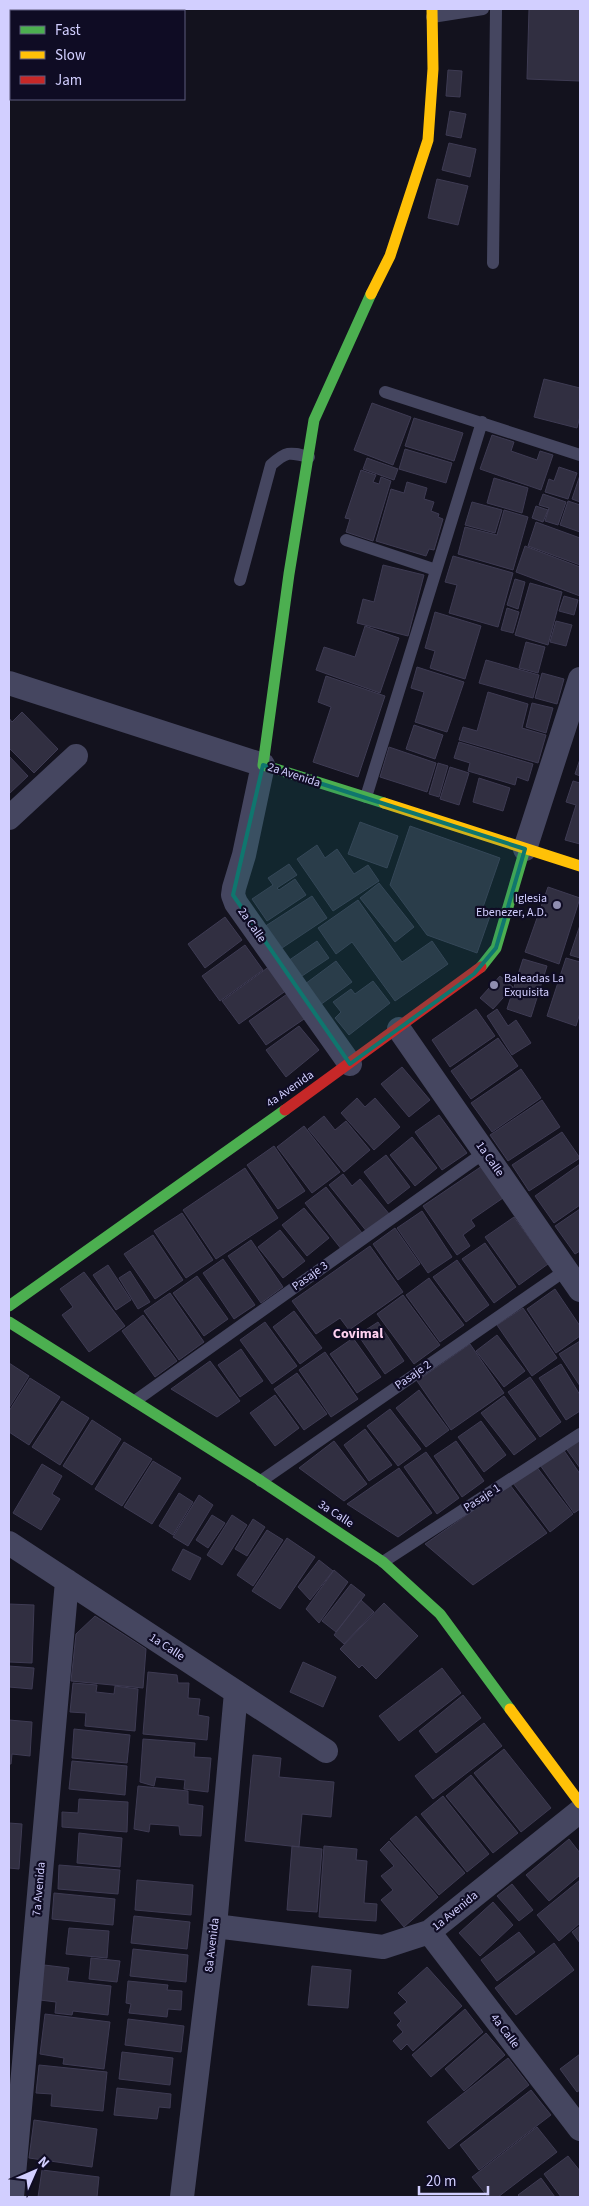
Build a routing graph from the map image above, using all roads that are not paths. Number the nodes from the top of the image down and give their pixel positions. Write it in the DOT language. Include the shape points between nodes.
graph roads {
  1 [pos="483,9"];
  2 [pos="496,9"];
  3 [pos="432,13"];
  4 [pos="494,263"];
  5 [pos="385,392"];
  6 [pos="482,422"];
  7 [pos="580,455"];
  8 [pos="310,457"];
  9 [pos="346,540"];
  10 [pos="436,570"];
  11 [pos="240,580"];
  12 [pos="580,679"];
  13 [pos="9,683"];
  14 [pos="76,756"];
  15 [pos="263,765"];
  16 [pos="366,797"];
  17 [pos="9,818"];
  18 [pos="525,849"];
  19 [pos="580,866"];
  20 [pos="399,1029"];
  21 [pos="350,1064"];
  22 [pos="485,1152"];
  23 [pos="566,1270"];
  24 [pos="580,1290"];
  25 [pos="9,1306"];
  26 [pos="9,1322"];
  27 [pos="136,1401"];
  28 [pos="580,1434"];
  29 [pos="261,1481"];
  30 [pos="9,1543"];
  31 [pos="383,1562"];
  32 [pos="66,1581"];
  33 [pos="236,1692"];
  34 [pos="326,1751"];
  35 [pos="580,1804"];
  36 [pos="580,1811"];
  37 [pos="215,1926"];
  38 [pos="429,1932"];
  39 [pos="580,2129"];
  40 [pos="12,2197"];
  41 [pos="182,2197"];
  1 -- 3 [label="lane"];
  2 -- 4 [label="lane"];
  3 -- 8 [label="street" via="433,69 428,140 390,256 314,420"];
  5 -- 6 [label="lane"];
  6 -- 7 [label="lane"];
  6 -- 10 [label="lane"];
  8 -- 11 [label="lane" via="284,454 271,465"];
  8 -- 15 [label="street" via="301,498"];
  9 -- 10 [label="lane"];
  10 -- 16 [label="lane"];
  12 -- 18 [label="street"];
  13 -- 15 [label="street, 2a Avenida"];
  14 -- 17 [label="street"];
  15 -- 16 [label="street, 2a Avenida"];
  15 -- 21 [label="street, 2a Calle" via="233,894 236,904"];
  16 -- 18 [label="street, 2a Avenida"];
  18 -- 19 [label="street, 2a Avenida"];
  18 -- 20 [label="street, 4a Avenida" via="491,956 474,974"];
  20 -- 21 [label="street, 4a Avenida"];
  20 -- 22 [label="street, 1a Calle"];
  21 -- 25 [label="street, 4a Avenida"];
  22 -- 23 [label="street, 1a Calle"];
  22 -- 27 [label="lane, Pasaje 3"];
  23 -- 24 [label="street, 1a Calle"];
  23 -- 29 [label="lane, Pasaje 2"];
  26 -- 27 [label="street, 3a Calle"];
  27 -- 29 [label="street, 3a Calle"];
  28 -- 31 [label="lane, Pasaje 1"];
  29 -- 31 [label="street, 3a Calle"];
  30 -- 32 [label="street, 1a Calle"];
  31 -- 35 [label="street, 3a Calle" via="440,1614"];
  32 -- 33 [label="street, 1a Calle"];
  32 -- 40 [label="street, 7a Avenida"];
  33 -- 34 [label="street, 1a Calle"];
  33 -- 37 [label="street, 8a Avenida"];
  36 -- 38 [label="street, 1a Avenida"];
  37 -- 38 [label="street, 1a Avenida" via="383,1947"];
  37 -- 41 [label="street, 8a Avenida"];
  38 -- 39 [label="street, 4a Calle"];
}
